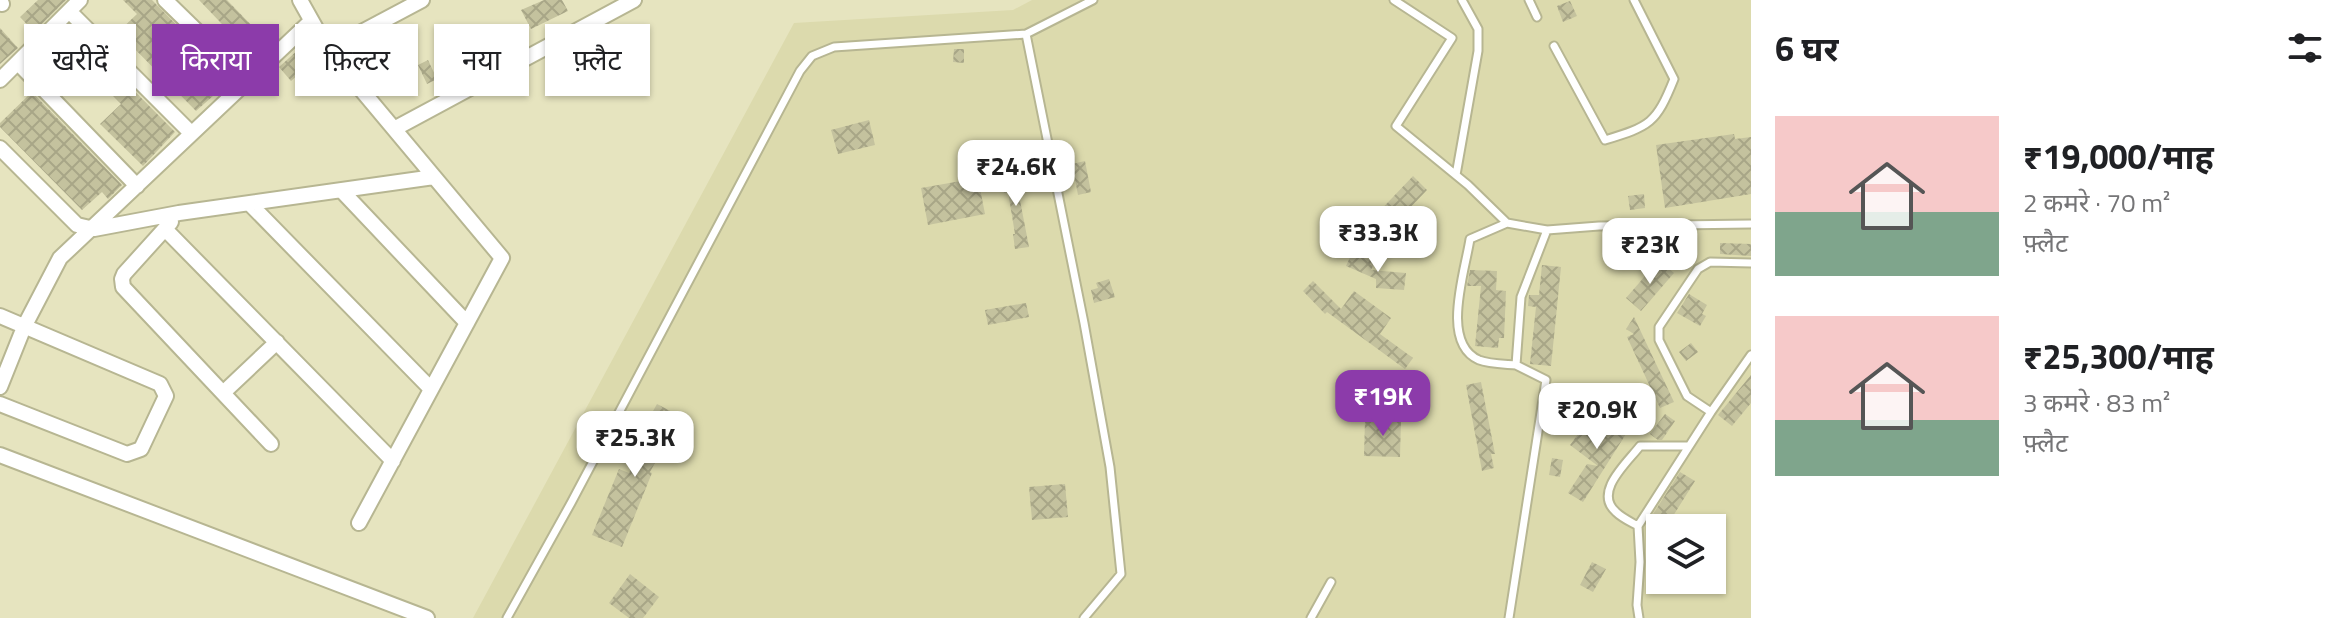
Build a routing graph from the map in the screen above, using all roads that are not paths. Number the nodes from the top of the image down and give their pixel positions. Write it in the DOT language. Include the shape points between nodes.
graph roads {
  1 [pos="165,0"];
  2 [pos="300,0"];
  3 [pos="422,0"];
  4 [pos="634,0"];
  5 [pos="1093,0"];
  6 [pos="1394,0"];
  7 [pos="1462,0"];
  8 [pos="1529,0"];
  9 [pos="1634,0"];
  10 [pos="74,5"];
  11 [pos="1537,17"];
  12 [pos="310,22"];
  13 [pos="190,24"];
  14 [pos="377,24"];
  15 [pos="1026,34"];
  16 [pos="1554,46"];
  17 [pos="279,51"];
  18 [pos="18,63"];
  19 [pos="0,80"];
  20 [pos="230,96"];
  21 [pos="366,96"];
  22 [pos="394,129"];
  23 [pos="191,133"];
  24 [pos="0,148"];
  25 [pos="1456,175"];
  26 [pos="434,177"];
  27 [pos="137,186"];
  28 [pos="341,190"];
  29 [pos="249,203"];
  30 [pos="179,213"];
  31 [pos="1507,223"];
  32 [pos="1751,224"];
  33 [pos="94,229"];
  34 [pos="165,229"];
  35 [pos="1547,230"];
  36 [pos="1751,263"];
  37 [pos="0,316"];
  38 [pos="467,323"];
  39 [pos="24,327"];
  40 [pos="277,342"];
  41 [pos="1751,355"];
  42 [pos="1516,365"];
  43 [pos="0,387"];
  44 [pos="431,389"];
  45 [pos="223,393"];
  46 [pos="0,404"];
  47 [pos="1711,412"];
  48 [pos="271,444"];
  49 [pos="1689,446"];
  50 [pos="0,455"];
  51 [pos="393,461"];
  52 [pos="359,523"];
  53 [pos="1638,526"];
  54 [pos="1331,582"];
  55 [pos="427,618"];
  56 [pos="507,618"];
  57 [pos="1084,618"];
  58 [pos="1311,618"];
  59 [pos="1509,618"];
  60 [pos="1639,618"];
  1 -- 13 [label="street"];
  2 -- 12 [label="street"];
  3 -- 14 [label="street"];
  4 -- 22 [label="street"];
  5 -- 15 [label="lane"];
  6 -- 25 [label="lane" via="1452,38 1396,126"];
  7 -- 25 [label="lane" via="1478,29 1478,51"];
  8 -- 11 [label="lane"];
  9 -- 16 [label="lane" via="1674,79 1663,107 1643,128 1605,140"];
  10 -- 18 [label="street"];
  10 -- 23 [label="street"];
  12 -- 17 [label="street"];
  15 -- 56 [label="lane" via="864,43 812,56"];
  15 -- 57 [label="lane" via="1108,453 1121,574"];
  18 -- 19 [label="street"];
  18 -- 27 [label="street"];
  20 -- 23 [label="street"];
  21 -- 22 [label="street"];
  22 -- 26 [label="street"];
  23 -- 27 [label="street"];
  24 -- 33 [label="street" via="77,225"];
  25 -- 31 [label="lane"];
  26 -- 28 [label="street"];
  26 -- 38 [label="street" via="502,258"];
  27 -- 33 [label="street"];
  28 -- 29 [label="street"];
  28 -- 38 [label="street"];
  29 -- 30 [label="street"];
  29 -- 44 [label="street"];
  30 -- 33 [label="street"];
  30 -- 34 [label="street"];
  31 -- 35 [label="lane"];
  31 -- 42 [label="lane" via="1470,239 1456,319 1466,352 1481,361"];
  32 -- 35 [label="lane"];
  33 -- 39 [label="street" via="60,258"];
  34 -- 40 [label="street"];
  34 -- 45 [label="street" via="124,274 123,287"];
  35 -- 42 [label="lane" via="1521,297"];
  36 -- 47 [label="lane" via="1710,262 1698,269 1659,327 1659,340 1687,396"];
  37 -- 39 [label="street"];
  38 -- 44 [label="street"];
  39 -- 43 [label="street"];
  39 -- 46 [label="street" via="160,384 166,396 141,449 127,454"];
  40 -- 45 [label="street"];
  40 -- 51 [label="street"];
  41 -- 47 [label="lane"];
  42 -- 59 [label="lane" via="1546,380"];
  44 -- 51 [label="street"];
  45 -- 48 [label="street"];
  47 -- 49 [label="lane"];
  49 -- 53 [label="lane"];
  49 -- 53 [label="lane" via="1640,446 1607,490 1614,511"];
  50 -- 55 [label="street"];
  51 -- 52 [label="street"];
  53 -- 60 [label="lane"];
  54 -- 58 [label="lane"];
}
